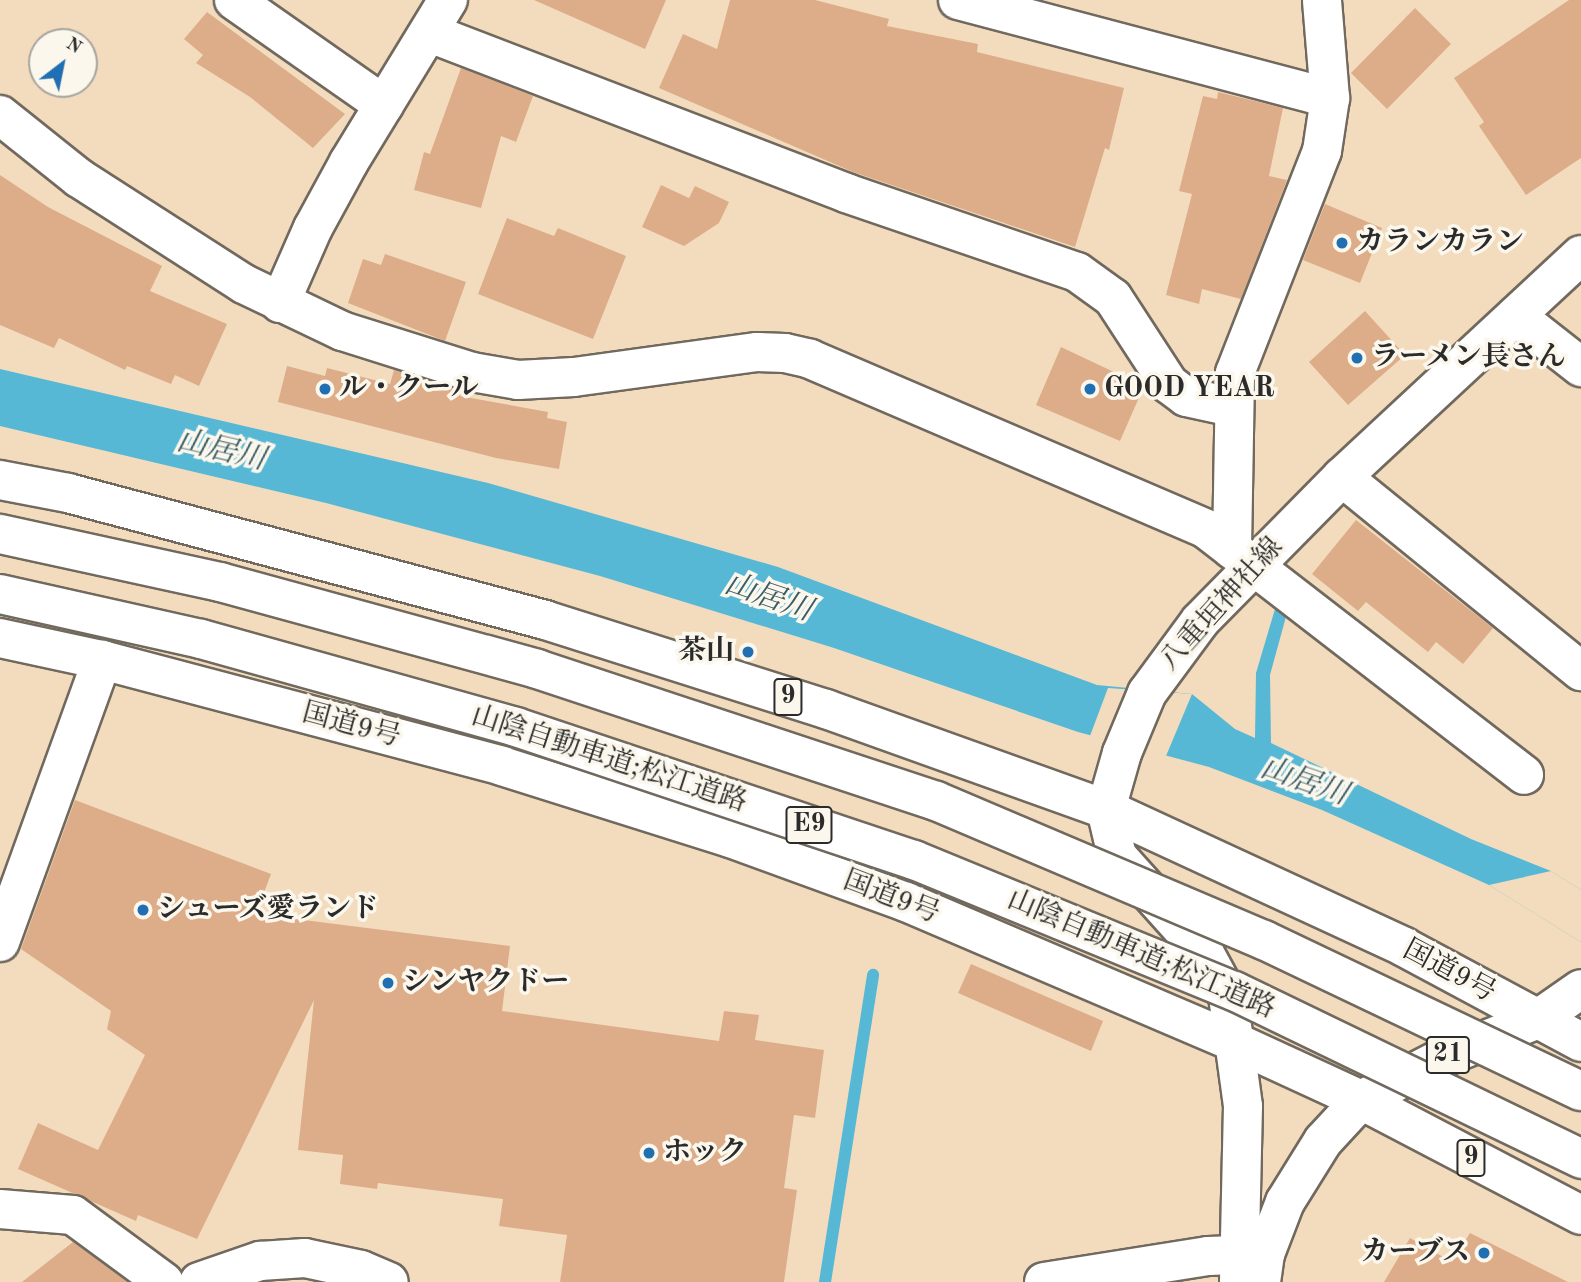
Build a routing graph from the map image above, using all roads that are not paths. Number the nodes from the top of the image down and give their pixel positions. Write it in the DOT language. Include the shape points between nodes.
graph roads {
  1 [pos="234,0"];
  2 [pos="448,0"];
  3 [pos="958,0"];
  4 [pos="1322,0"];
  5 [pos="430,33"];
  6 [pos="1330,98"];
  7 [pos="384,105"];
  8 [pos="0,115"];
  9 [pos="1581,256"];
  10 [pos="280,303"];
  11 [pos="1516,316"];
  12 [pos="1581,368"];
  13 [pos="1232,407"];
  14 [pos="1342,477"];
  15 [pos="0,480"];
  16 [pos="0,534"];
  17 [pos="1242,557"];
  18 [pos="0,594"];
  19 [pos="0,638"];
  20 [pos="102,660"];
  21 [pos="1581,671"];
  22 [pos="1524,775"];
  23 [pos="1106,809"];
  24 [pos="0,942"];
  25 [pos="1581,989"];
  26 [pos="1581,1014"];
  27 [pos="1538,1019"];
  28 [pos="1581,1042"];
  29 [pos="1237,1043"];
  30 [pos="1581,1091"];
  31 [pos="1361,1100"];
  32 [pos="1581,1159"];
  33 [pos="0,1209"];
  34 [pos="1581,1215"];
  35 [pos="1251,1268"];
  36 [pos="164,1282"];
  37 [pos="199,1282"];
  38 [pos="389,1282"];
  39 [pos="1044,1282"];
  1 -- 7 [label="main road"];
  2 -- 5 [label="main road"];
  3 -- 6 [label="main road"];
  4 -- 6 [label="main road"];
  5 -- 7 [label="main road"];
  5 -- 13 [label="main road" via="846,193 1077,272 1113,298 1169,384 1186,397"];
  6 -- 13 [label="main road" via="1317,171 1240,355"];
  7 -- 10 [label="main road" via="313,228"];
  8 -- 10 [label="main road" via="79,178"];
  9 -- 11 [label="main road, 八重垣神社線"];
  10 -- 17 [label="main road" via="408,353 518,380 757,352 810,359 1206,529"];
  11 -- 12 [label="main road"];
  11 -- 14 [label="main road, 八重垣神社線"];
  13 -- 17 [label="main road"];
  14 -- 17 [label="main road, 八重垣神社線"];
  14 -- 21 [label="main road"];
  15 -- 23 [label="main road, 国道9号 / 9" via="68,493 545,620 826,709"];
  16 -- 30 [label="main road, E9, bridge" via="220,582 537,669 936,801 1265,940"];
  17 -- 22 [label="main road"];
  17 -- 23 [label="main road, 八重垣神社線" via="1147,693 1122,753"];
  18 -- 32 [label="main road, 山陰自動車道;松江道路 / E9, bridge" via="201,639 516,727 914,860 1234,991"];
  19 -- 20 [label="main road, 国道9号"];
  20 -- 24 [label="main road"];
  20 -- 29 [label="main road, 国道9号" via="502,766 730,838 906,902"];
  23 -- 27 [label="main road, 国道9号 / 9" via="1404,947"];
  23 -- 29 [label="main road, 八重垣神社線" via="1117,856 1205,954 1228,996"];
  25 -- 27 [label="main road, 21"];
  26 -- 27 [label="main road, 21"];
  27 -- 28 [label="main road, 国道9号 / 9"];
  27 -- 31 [label="main road, 21" via="1446,1056"];
  29 -- 31 [label="main road, 国道9号"];
  29 -- 35 [label="main road, 八重垣神社線"];
  31 -- 34 [label="main road, 国道9号 / 9"];
  31 -- 35 [label="main road" via="1324,1141"];
  33 -- 36 [label="main road" via="73,1215"];
  35 -- 39 [label="main road"];
  37 -- 38 [label="main road" via="260,1261 305,1258 361,1270"];
}
